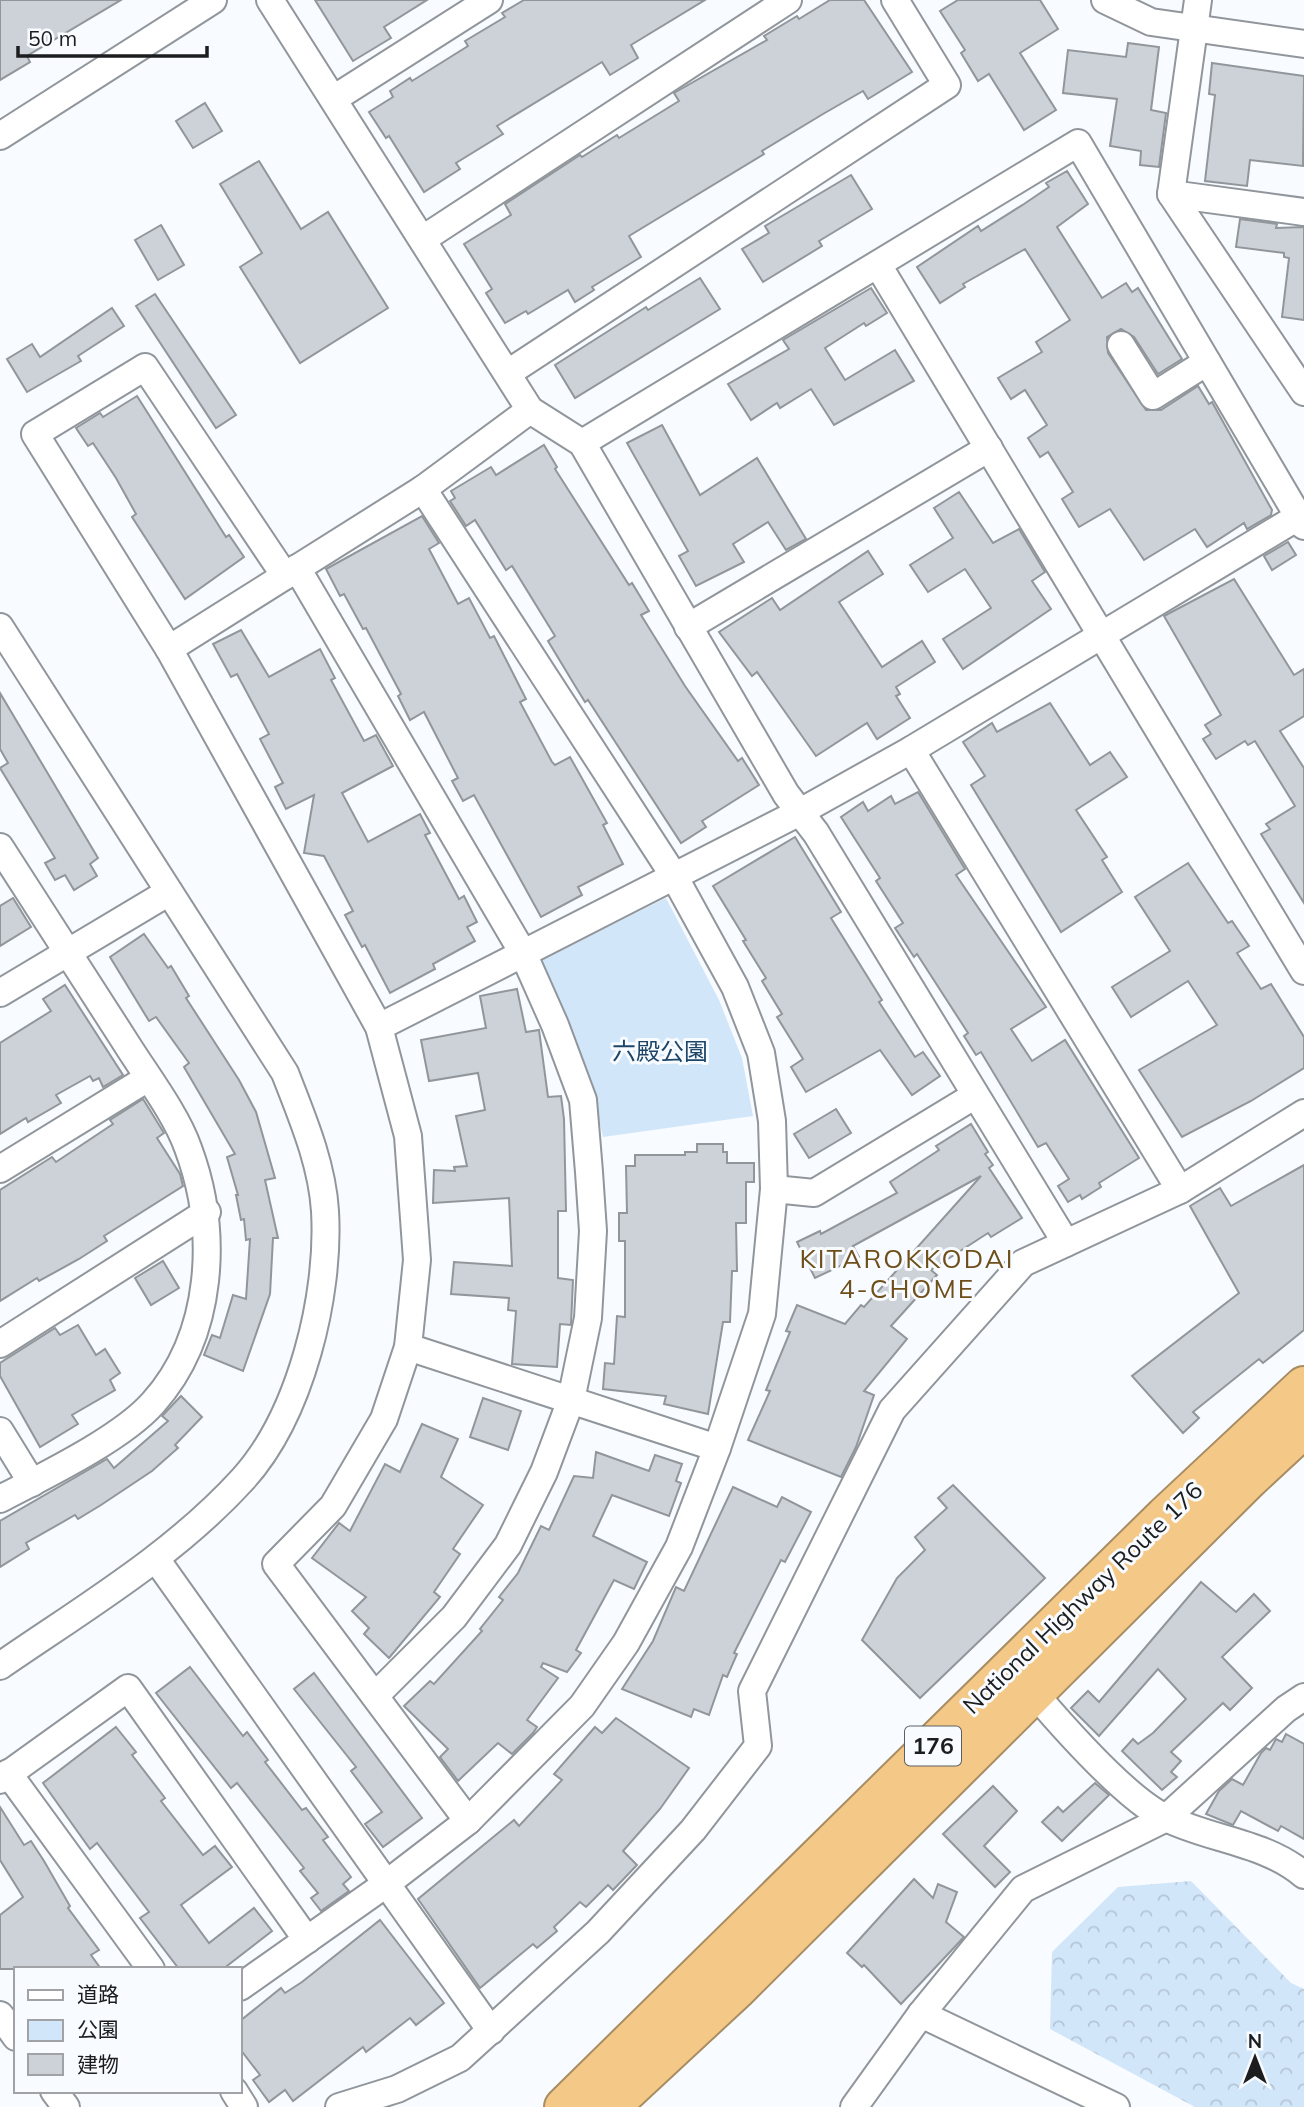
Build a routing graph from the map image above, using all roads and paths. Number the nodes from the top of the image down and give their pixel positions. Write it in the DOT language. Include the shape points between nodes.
graph roads {
  1 [pos="213,0"];
  2 [pos="271,0"];
  3 [pos="489,0"];
  4 [pos="788,0"];
  5 [pos="895,0"];
  6 [pos="1105,0"];
  7 [pos="1198,0"];
  8 [pos="1194,30"];
  9 [pos="1304,44"];
  10 [pos="335,98"];
  11 [pos="0,136"];
  12 [pos="1171,194"];
  13 [pos="1304,212"];
  14 [pos="423,239"];
  15 [pos="878,265"];
  16 [pos="1121,345"];
  17 [pos="1207,362"];
  18 [pos="508,373"];
  19 [pos="1304,392"];
  20 [pos="530,410"];
  21 [pos="582,443"];
  22 [pos="989,448"];
  23 [pos="423,489"];
  24 [pos="1301,522"];
  25 [pos="291,572"];
  26 [pos="0,626"];
  27 [pos="688,627"];
  28 [pos="1104,636"];
  29 [pos="169,649"];
  30 [pos="911,751"];
  31 [pos="800,812"];
  32 [pos="0,847"];
  33 [pos="674,876"];
  34 [pos="169,892"];
  35 [pos="68,951"];
  36 [pos="523,953"];
  37 [pos="1302,963"];
  38 [pos="0,993"];
  39 [pos="379,1027"];
  40 [pos="148,1079"];
  41 [pos="974,1096"];
  42 [pos="1304,1113"];
  43 [pos="0,1170"];
  44 [pos="775,1189"];
  45 [pos="1180,1190"];
  46 [pos="207,1212"];
  47 [pos="1066,1243"];
  48 [pos="0,1344"];
  49 [pos="408,1347"];
  50 [pos="1304,1387"];
  51 [pos="570,1400"];
  52 [pos="1304,1428"];
  53 [pos="0,1431"];
  54 [pos="717,1448"];
  55 [pos="32,1483"];
  56 [pos="0,1499"];
  57 [pos="156,1559"];
  58 [pos="0,1666"];
  59 [pos="1034,1693"];
  60 [pos="375,1696"];
  61 [pos="1298,1708"];
  62 [pos="4,1776"];
  63 [pos="1166,1818"];
  64 [pos="467,1821"];
  65 [pos="1304,1875"];
  66 [pos="386,1884"];
  67 [pos="307,1940"];
  68 [pos="149,1967"];
  69 [pos="242,1986"];
  70 [pos="920,2014"];
  71 [pos="0,2015"];
  72 [pos="491,2031"];
  73 [pos="14,2034"];
  74 [pos="339,2107"];
  75 [pos="564,2107"];
  76 [pos="610,2107"];
  77 [pos="854,2107"];
  78 [pos="1116,2107"];
  1 -- 11 [label="street"];
  2 -- 10 [label="street"];
  3 -- 10 [label="street"];
  4 -- 14 [label="street"];
  5 -- 18 [label="street" via="947,85"];
  6 -- 8 [label="street" via="1151,22"];
  7 -- 8 [label="street"];
  8 -- 9 [label="street"];
  8 -- 12 [label="street"];
  10 -- 14 [label="street"];
  12 -- 13 [label="street"];
  12 -- 19 [label="street"];
  14 -- 18 [label="street"];
  15 -- 17 [label="street" via="1078,143"];
  15 -- 21 [label="street"];
  15 -- 22 [label="street"];
  16 -- 17 [label="street" via="1153,396"];
  17 -- 24 [label="street"];
  18 -- 20 [label="street"];
  20 -- 21 [label="street"];
  20 -- 23 [label="street"];
  21 -- 27 [label="street"];
  22 -- 27 [label="street"];
  22 -- 28 [label="street"];
  23 -- 25 [label="street"];
  23 -- 33 [label="street"];
  24 -- 28 [label="street"];
  25 -- 29 [label="street"];
  25 -- 29 [label="street" via="145,366 35,434"];
  25 -- 36 [label="street"];
  26 -- 34 [label="street"];
  27 -- 31 [label="street"];
  28 -- 30 [label="street"];
  28 -- 37 [label="street"];
  29 -- 39 [label="street"];
  30 -- 31 [label="street"];
  30 -- 45 [label="street"];
  31 -- 33 [label="street"];
  31 -- 41 [label="street"];
  32 -- 35 [label="street"];
  33 -- 36 [label="street"];
  33 -- 44 [label="street" via="735,987 761,1053 772,1121"];
  34 -- 35 [label="street"];
  34 -- 57 [label="street" via="285,1073 310,1138 325,1210 321,1298 307,1356 282,1418 245,1477"];
  35 -- 38 [label="street"];
  35 -- 40 [label="street"];
  36 -- 39 [label="street"];
  36 -- 51 [label="street" via="583,1100 593,1231 588,1318"];
  39 -- 49 [label="street" via="408,1136 414,1198 417,1260"];
  40 -- 43 [label="street"];
  40 -- 46 [label="street" via="188,1146"];
  41 -- 44 [label="street" via="814,1193"];
  41 -- 47 [label="street"];
  42 -- 45 [label="street"];
  44 -- 54 [label="street" via="762,1314"];
  45 -- 47 [label="street"];
  46 -- 48 [label="street"];
  46 -- 55 [label="street" via="203,1304 194,1335 176,1369 152,1404 104,1442"];
  47 -- 72 [label="street" via="1023,1263 892,1410 752,1691 758,1746 693,1830 598,1932"];
  49 -- 51 [label="street"];
  49 -- 60 [label="street" via="384,1419 334,1506 276,1564"];
  50 -- 75 [label="highway, National Highway Route 176 / 176" via="1165,1516"];
  51 -- 54 [label="street"];
  51 -- 60 [label="street" via="544,1472 508,1545 454,1617"];
  52 -- 59 [label="highway, National Highway Route 176 / 176"];
  53 -- 55 [label="street"];
  54 -- 64 [label="street" via="679,1547 626,1643 582,1706"];
  55 -- 56 [label="street"];
  57 -- 58 [label="street"];
  57 -- 66 [label="street"];
  59 -- 63 [label="street" via="1136,1799"];
  59 -- 76 [label="highway, National Highway Route 176 / 176" via="737,1989"];
  60 -- 64 [label="street"];
  61 -- 63 [label="street"];
  62 -- 67 [label="street" via="128,1688"];
  62 -- 68 [label="street"];
  63 -- 65 [label="street" via="1285,1859"];
  63 -- 70 [label="street" via="1023,1889"];
  64 -- 66 [label="street"];
  66 -- 67 [label="street"];
  66 -- 72 [label="street"];
  67 -- 69 [label="street"];
  70 -- 77 [label="street"];
  70 -- 78 [label="street"];
  71 -- 73 [label="street"];
  72 -- 74 [label="street" via="460,2058 397,2089"];
}
